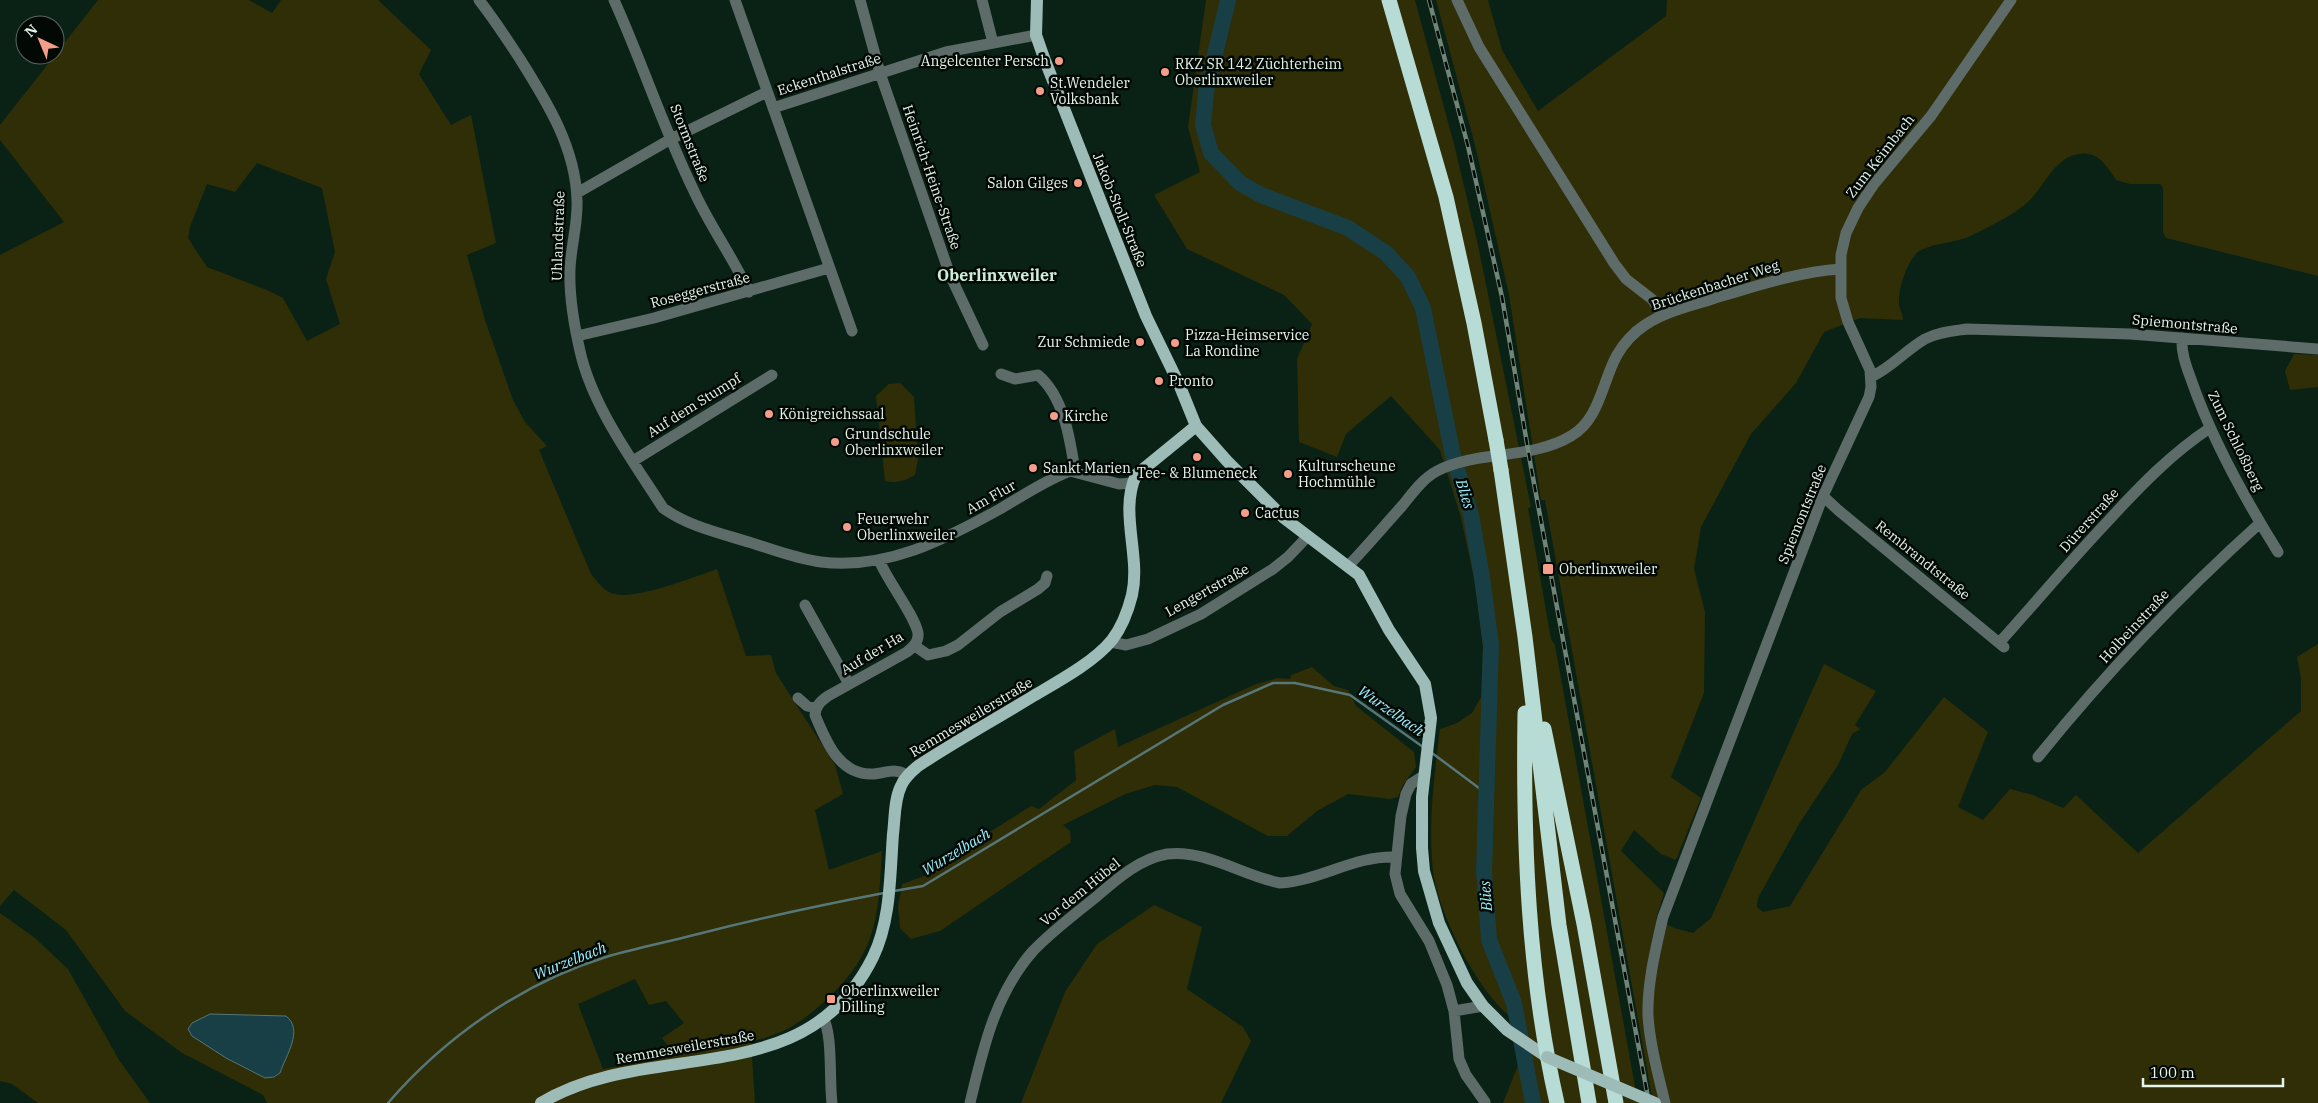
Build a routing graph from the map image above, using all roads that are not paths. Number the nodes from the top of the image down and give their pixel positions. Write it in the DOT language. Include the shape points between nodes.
graph roads {
  1 [pos="479,0"];
  2 [pos="614,0"];
  3 [pos="735,0"];
  4 [pos="860,0"];
  5 [pos="982,0"];
  6 [pos="1038,0"];
  7 [pos="1389,0"];
  8 [pos="1458,0"];
  9 [pos="2011,0"];
  10 [pos="1036,35"];
  11 [pos="993,43"];
  12 [pos="880,73"];
  13 [pos="767,92"];
  14 [pos="773,108"];
  15 [pos="671,139"];
  16 [pos="577,193"];
  17 [pos="830,268"];
  18 [pos="1840,269"];
  19 [pos="749,292"];
  20 [pos="1662,316"];
  21 [pos="852,331"];
  22 [pos="577,336"];
  23 [pos="2182,338"];
  24 [pos="983,345"];
  25 [pos="2318,348"];
  26 [pos="1001,374"];
  27 [pos="772,376"];
  28 [pos="1871,377"];
  29 [pos="1196,426"];
  30 [pos="2210,428"];
  31 [pos="633,461"];
  32 [pos="1075,471"];
  33 [pos="1132,483"];
  34 [pos="1823,496"];
  35 [pos="663,508"];
  36 [pos="2260,523"];
  37 [pos="1307,537"];
  38 [pos="2278,552"];
  39 [pos="879,560"];
  40 [pos="1349,565"];
  41 [pos="1047,576"];
  42 [pos="805,605"];
  43 [pos="1525,637"];
  44 [pos="1110,642"];
  45 [pos="2002,645"];
  46 [pos="914,646"];
  47 [pos="849,684"];
  48 [pos="798,698"];
  49 [pos="816,708"];
  50 [pos="2038,757"];
  51 [pos="1425,775"];
  52 [pos="907,776"];
  53 [pos="1396,857"];
  54 [pos="1483,1006"];
  55 [pos="1454,1011"];
  56 [pos="823,1018"];
  57 [pos="1547,1057"];
  58 [pos="1614,1087"];
  59 [pos="1485,1102"];
  60 [pos="541,1103"];
  61 [pos="832,1103"];
  62 [pos="970,1103"];
  63 [pos="1557,1103"];
  64 [pos="1589,1103"];
  65 [pos="1616,1103"];
  66 [pos="1655,1103"];
  67 [pos="1664,1103"];
  1 -- 16 [label="street, Uhlandstraße" via="538,88 560,128"];
  2 -- 15 [label="street, Stormstraße"];
  3 -- 13 [label="street"];
  4 -- 12 [label="street, Heinrich-Heine-Straße"];
  5 -- 11 [label="street"];
  6 -- 10 [label="main road, Jakob-Stoll-Straße"];
  7 -- 43 [label="highway, bridge" via="1446,197 1474,323 1501,470"];
  8 -- 20 [label="street" via="1479,47 1626,279 1653,300"];
  9 -- 18 [label="street, Zum Keimbach" via="1931,116 1858,208 1846,233"];
  10 -- 11 [label="street, Eckenthalstraße"];
  10 -- 29 [label="main road, Jakob-Stoll-Straße" via="1146,316"];
  11 -- 12 [label="street, Eckenthalstraße" via="946,52"];
  12 -- 14 [label="street, Eckenthalstraße"];
  12 -- 24 [label="street, Heinrich-Heine-Straße" via="950,275"];
  13 -- 14 [label="street"];
  13 -- 15 [label="street"];
  14 -- 17 [label="street, Eckenthalstraße"];
  15 -- 16 [label="street"];
  15 -- 19 [label="street, Stormstraße" via="710,225"];
  16 -- 22 [label="street, Uhlandstraße" via="570,270"];
  17 -- 19 [label="street, Roseggerstraße"];
  17 -- 21 [label="street, Eckenthalstraße"];
  18 -- 20 [label="street, Brückenbacher Weg" via="1783,278"];
  18 -- 28 [label="street, Zum Keimbach" via="1845,313 1868,362"];
  19 -- 22 [label="street, Roseggerstraße"];
  20 -- 40 [label="street, Brückenbacher Weg" via="1636,332 1617,355 1594,413 1572,436 1546,447 1467,462 1432,474"];
  22 -- 31 [label="street, Uhlandstraße" via="593,388"];
  23 -- 25 [label="street, Spiemontstraße"];
  23 -- 28 [label="street, Spiemontstraße" via="1967,329 1950,331 1927,338"];
  23 -- 30 [label="street, Zum Schloßberg" via="2184,358"];
  26 -- 32 [label="street" via="1015,379 1038,375 1045,380 1066,424"];
  27 -- 31 [label="street, Auf dem Stumpf"];
  28 -- 34 [label="street, Spiemontstraße" via="1865,406"];
  29 -- 33 [label="main road" via="1136,475"];
  29 -- 37 [label="main road, Jakob-Stoll-Straße" via="1227,462"];
  30 -- 36 [label="street, Zum Schloßberg"];
  30 -- 45 [label="street, Dürerstraße" via="2165,463 2132,495"];
  31 -- 35 [label="street, Uhlandstraße"];
  32 -- 33 [label="street" via="1119,484"];
  32 -- 39 [label="street, Am Flur" via="1064,473 929,546"];
  33 -- 44 [label="main road, Remmesweilerstraße" via="1132,593 1127,611"];
  34 -- 45 [label="street, Rembrandtstraße"];
  34 -- 67 [label="street, Spiemontstraße" via="1663,917 1648,1014"];
  35 -- 39 [label="street, Am Flur" via="694,524 799,558 842,563"];
  36 -- 38 [label="street, Zum Schloßberg"];
  36 -- 50 [label="street, Holbeinstraße" via="2170,609"];
  37 -- 40 [label="main road, Jakob-Stoll-Straße"];
  37 -- 44 [label="street, Lengertstraße" via="1273,569 1201,614 1148,639 1126,644"];
  39 -- 46 [label="street, Auf der Ha" via="918,632"];
  40 -- 51 [label="main road, Jakob-Stoll-Straße" via="1365,582 1389,630 1425,684 1431,718"];
  41 -- 46 [label="street" via="1038,589 946,652 928,654"];
  42 -- 47 [label="street"];
  43 -- 57 [label="highway" via="1525,846"];
  43 -- 58 [label="highway"];
  43 -- 64 [label="highway" via="1557,906"];
  44 -- 52 [label="main road, Remmesweilerstraße" via="1064,678 934,755"];
  46 -- 47 [label="street, Auf der Ha"];
  47 -- 49 [label="street, Auf der Ha" via="828,696"];
  48 -- 49 [label="street" via="807,706"];
  49 -- 52 [label="street" via="815,715 835,756 843,764 856,771 872,774 899,771"];
  51 -- 53 [label="street" via="1411,784 1406,794"];
  51 -- 54 [label="main road, Jakob-Stoll-Straße" via="1422,848 1430,896 1452,955"];
  52 -- 56 [label="main road, Remmesweilerstraße" via="897,799 888,902 873,956 856,984"];
  53 -- 55 [label="street" via="1395,874 1400,894 1429,941"];
  53 -- 62 [label="street, Vor dem Hübel" via="1352,863 1280,884 1185,854 1168,854 1138,865 1061,925 1018,970 997,1009"];
  54 -- 55 [label="street"];
  54 -- 57 [label="main road, Jakob-Stoll-Straße" via="1536,1052"];
  55 -- 59 [label="street" via="1459,1059"];
  56 -- 60 [label="main road, Remmesweilerstraße" via="776,1044 725,1057 595,1079"];
  56 -- 61 [label="street" via="827,1024"];
  57 -- 58 [label="main road, Jakob-Stoll-Straße, bridge"];
  57 -- 63 [label="highway"];
  58 -- 65 [label="highway"];
  58 -- 66 [label="main road, Jakob-Stoll-Straße, bridge"];
}
